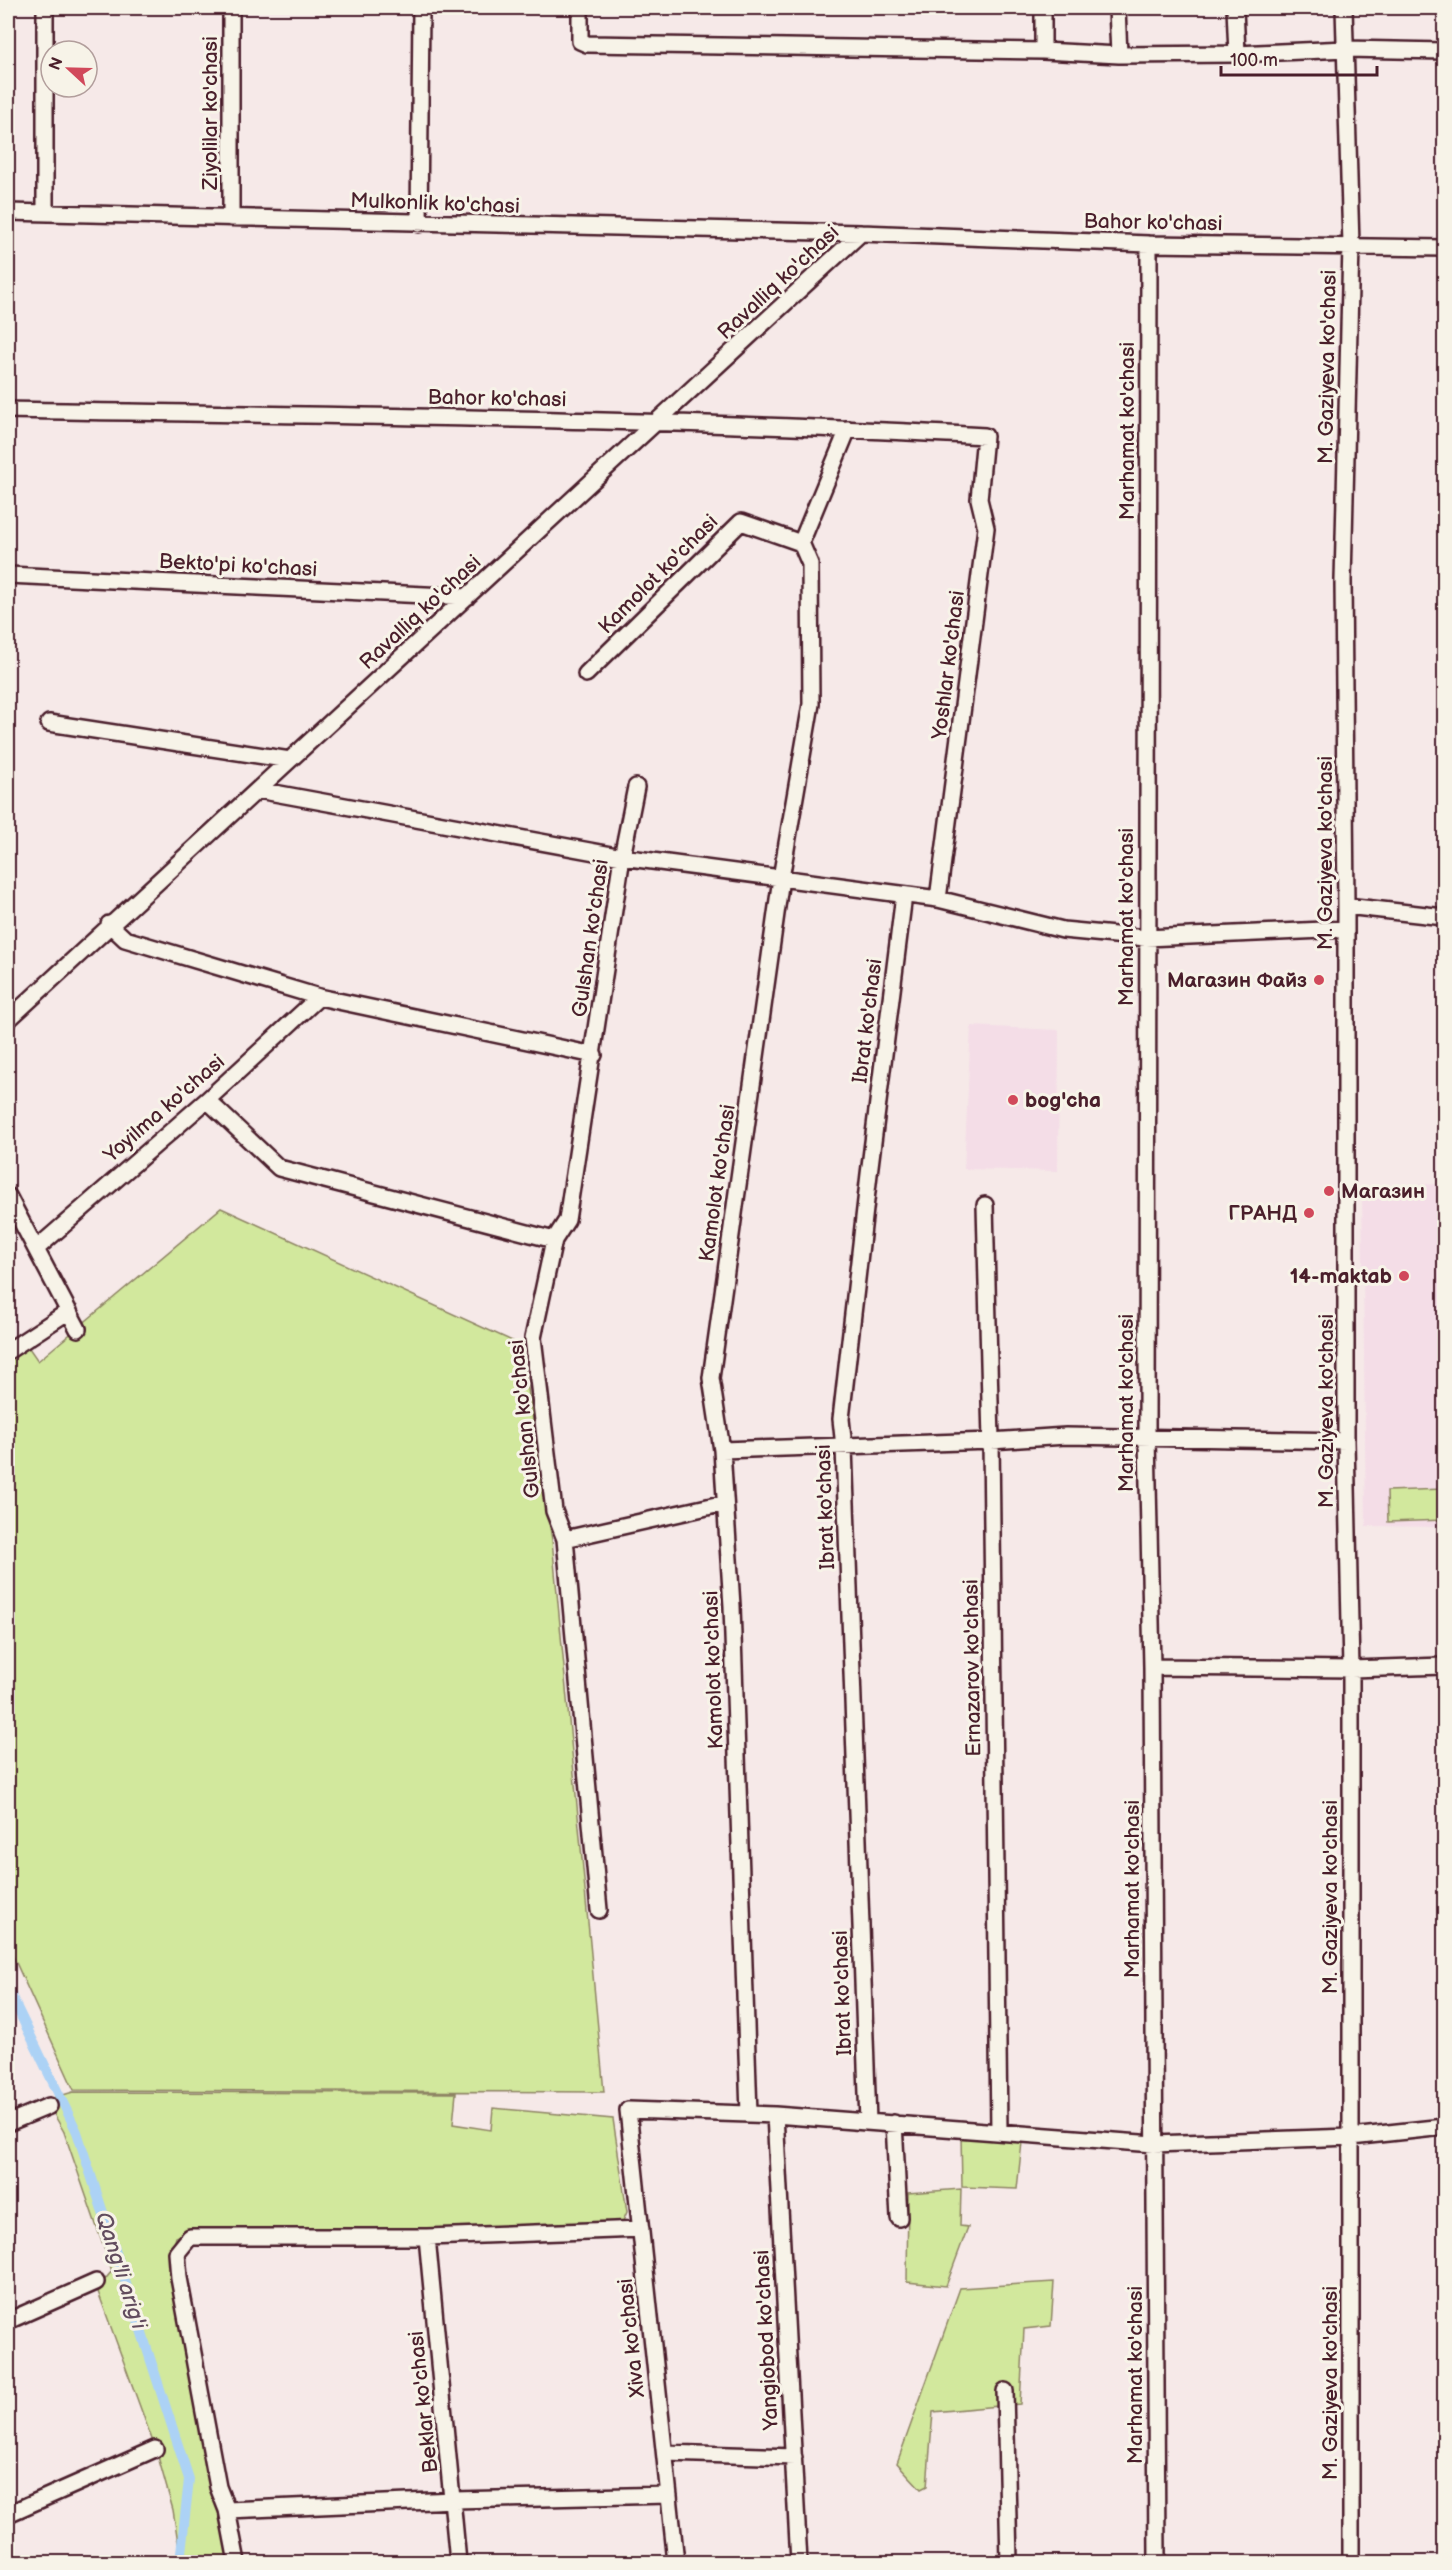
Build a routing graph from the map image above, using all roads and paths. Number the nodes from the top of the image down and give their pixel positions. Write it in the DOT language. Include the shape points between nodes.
graph roads {
  1 [pos="45,8"];
  2 [pos="231,8"];
  3 [pos="421,8"];
  4 [pos="580,8"];
  5 [pos="1043,8"];
  6 [pos="1117,8"];
  7 [pos="1235,8"];
  8 [pos="1344,8"];
  9 [pos="1346,49"];
  10 [pos="1043,51"];
  11 [pos="1444,51"];
  12 [pos="1237,54"];
  13 [pos="1119,55"];
  14 [pos="8,213"];
  15 [pos="45,213"];
  16 [pos="231,218"];
  17 [pos="419,224"];
  18 [pos="861,233"];
  19 [pos="1149,244"];
  20 [pos="1351,245"];
  21 [pos="1444,248"];
  22 [pos="8,410"];
  23 [pos="657,422"];
  24 [pos="848,429"];
  25 [pos="985,436"];
  26 [pos="801,543"];
  27 [pos="8,575"];
  28 [pos="467,597"];
  29 [pos="586,674"];
  30 [pos="49,723"];
  31 [pos="290,760"];
  32 [pos="636,787"];
  33 [pos="258,790"];
  34 [pos="622,857"];
  35 [pos="781,878"];
  36 [pos="904,895"];
  37 [pos="938,899"];
  38 [pos="1346,906"];
  39 [pos="1444,917"];
  40 [pos="109,924"];
  41 [pos="1346,929"];
  42 [pos="1146,938"];
  43 [pos="319,997"];
  44 [pos="8,1020"];
  45 [pos="594,1055"];
  46 [pos="207,1100"];
  47 [pos="8,1196"];
  48 [pos="985,1205"];
  49 [pos="554,1240"];
  50 [pos="36,1249"];
  51 [pos="69,1311"];
  52 [pos="78,1329"];
  53 [pos="8,1351"];
  54 [pos="1147,1438"];
  55 [pos="991,1441"];
  56 [pos="1346,1441"];
  57 [pos="844,1447"];
  58 [pos="723,1450"];
  59 [pos="725,1503"];
  60 [pos="565,1539"];
  61 [pos="1444,1666"];
  62 [pos="1152,1667"];
  63 [pos="1351,1669"];
  64 [pos="598,1910"];
  65 [pos="49,2106"];
  66 [pos="749,2114"];
  67 [pos="775,2115"];
  68 [pos="868,2121"];
  69 [pos="8,2123"];
  70 [pos="894,2123"];
  71 [pos="1444,2127"];
  72 [pos="999,2131"];
  73 [pos="1351,2137"];
  74 [pos="1154,2144"];
  75 [pos="899,2218"];
  76 [pos="641,2229"];
  77 [pos="427,2237"];
  78 [pos="96,2282"];
  79 [pos="8,2321"];
  80 [pos="1005,2391"];
  81 [pos="155,2449"];
  82 [pos="665,2453"];
  83 [pos="794,2457"];
  84 [pos="669,2495"];
  85 [pos="454,2500"];
  86 [pos="227,2510"];
  87 [pos="8,2514"];
  88 [pos="237,2562"];
  89 [pos="458,2562"];
  90 [pos="676,2562"];
  91 [pos="799,2562"];
  92 [pos="1009,2562"];
  93 [pos="1157,2562"];
  94 [pos="1351,2562"];
  1 -- 15 [label="street"];
  2 -- 16 [label="street, Ziyolilar ko'chasi"];
  3 -- 17 [label="street"];
  4 -- 10 [label="street" via="580,41 587,44"];
  5 -- 10 [label="street"];
  6 -- 13 [label="street"];
  7 -- 12 [label="street"];
  8 -- 9 [label="street, M. Gaziyeva ko'chasi"];
  9 -- 11 [label="street"];
  9 -- 12 [label="street"];
  9 -- 20 [label="street, M. Gaziyeva ko'chasi"];
  10 -- 13 [label="street"];
  12 -- 13 [label="street"];
  14 -- 15 [label="street, Mulkonlik ko'chasi"];
  15 -- 16 [label="street, Mulkonlik ko'chasi"];
  16 -- 17 [label="street, Mulkonlik ko'chasi"];
  17 -- 18 [label="street, Mulkonlik ko'chasi"];
  18 -- 19 [label="street, Bahor ko'chasi"];
  18 -- 23 [label="street, Ravalliq ko'chasi"];
  19 -- 20 [label="street, Bahor ko'chasi"];
  19 -- 42 [label="street, Marhamat ko'chasi"];
  20 -- 21 [label="street, Bahor ko'chasi"];
  20 -- 38 [label="street, M. Gaziyeva ko'chasi" via="1343,581"];
  22 -- 23 [label="street, Bahor ko'chasi"];
  23 -- 24 [label="street, Bahor ko'chasi"];
  23 -- 28 [label="street, Ravalliq ko'chasi"];
  24 -- 25 [label="street, Bahor ko'chasi"];
  24 -- 26 [label="street"];
  25 -- 37 [label="street, Yoshlar ko'chasi" via="979,499 986,528"];
  26 -- 29 [label="street, Kamolot ko'chasi" via="741,522"];
  26 -- 35 [label="street, Kamolot ko'chasi" via="810,564 811,704"];
  27 -- 28 [label="street, Bekto'pi ko'chasi"];
  28 -- 31 [label="street, Ravalliq ko'chasi"];
  30 -- 31 [label="street"];
  31 -- 33 [label="street, Ravalliq ko'chasi"];
  32 -- 34 [label="street, Gulshan ko'chasi"];
  33 -- 34 [label="street"];
  33 -- 40 [label="street, Ravalliq ko'chasi"];
  34 -- 35 [label="street"];
  34 -- 45 [label="street, Gulshan ko'chasi"];
  35 -- 36 [label="street"];
  35 -- 58 [label="street, Kamolot ko'chasi" via="711,1378"];
  36 -- 37 [label="street"];
  36 -- 57 [label="street, Ibrat ko'chasi" via="841,1419"];
  37 -- 42 [label="street" via="1063,930"];
  38 -- 39 [label="street"];
  38 -- 41 [label="street, M. Gaziyeva ko'chasi"];
  40 -- 43 [label="street" via="125,939"];
  40 -- 44 [label="street, Ravalliq ko'chasi"];
  41 -- 42 [label="street"];
  41 -- 56 [label="street, M. Gaziyeva ko'chasi"];
  42 -- 54 [label="street, Marhamat ko'chasi"];
  43 -- 45 [label="street"];
  43 -- 46 [label="street, Yoyilma ko'chasi"];
  45 -- 49 [label="street, Gulshan ko'chasi" via="567,1220"];
  46 -- 49 [label="street" via="279,1168"];
  46 -- 50 [label="street, Yoyilma ko'chasi"];
  47 -- 50 [label="street"];
  48 -- 55 [label="street, Ernazarov ko'chasi"];
  49 -- 60 [label="street, Gulshan ko'chasi" via="533,1338 554,1511"];
  50 -- 51 [label="street"];
  51 -- 52 [label="street"];
  51 -- 53 [label="street"];
  54 -- 55 [label="street" via="1066,1436"];
  54 -- 56 [label="street"];
  54 -- 62 [label="street, Marhamat ko'chasi"];
  55 -- 57 [label="street"];
  55 -- 72 [label="street, Ernazarov ko'chasi"];
  56 -- 63 [label="street, M. Gaziyeva ko'chasi"];
  57 -- 58 [label="street"];
  57 -- 68 [label="street, Ibrat ko'chasi"];
  58 -- 59 [label="street, Kamolot ko'chasi"];
  59 -- 60 [label="street"];
  59 -- 66 [label="street, Kamolot ko'chasi"];
  60 -- 64 [label="street, Gulshan ko'chasi"];
  61 -- 63 [label="street"];
  62 -- 63 [label="street"];
  62 -- 74 [label="street, Marhamat ko'chasi"];
  63 -- 73 [label="street, M. Gaziyeva ko'chasi"];
  65 -- 69 [label="street"];
  66 -- 67 [label="street"];
  66 -- 76 [label="street, Xiva ko'chasi" via="628,2110"];
  67 -- 68 [label="street"];
  67 -- 83 [label="street, Yangiobod ko'chasi"];
  68 -- 70 [label="street"];
  70 -- 72 [label="street"];
  70 -- 75 [label="street"];
  71 -- 73 [label="street"];
  72 -- 74 [label="street"];
  73 -- 74 [label="street"];
  73 -- 94 [label="street, M. Gaziyeva ko'chasi"];
  74 -- 93 [label="street, Marhamat ko'chasi"];
  76 -- 77 [label="street"];
  76 -- 82 [label="street, Xiva ko'chasi"];
  77 -- 85 [label="street, Beklar ko'chasi"];
  77 -- 86 [label="street" via="190,2237 177,2253 218,2487"];
  78 -- 79 [label="street"];
  80 -- 92 [label="street"];
  81 -- 87 [label="street"];
  82 -- 83 [label="street"];
  82 -- 84 [label="street, Xiva ko'chasi"];
  83 -- 91 [label="street, Yangiobod ko'chasi"];
  84 -- 85 [label="street"];
  84 -- 90 [label="street, Xiva ko'chasi"];
  85 -- 86 [label="street"];
  85 -- 89 [label="street, Beklar ko'chasi"];
  86 -- 88 [label="street"];
}
